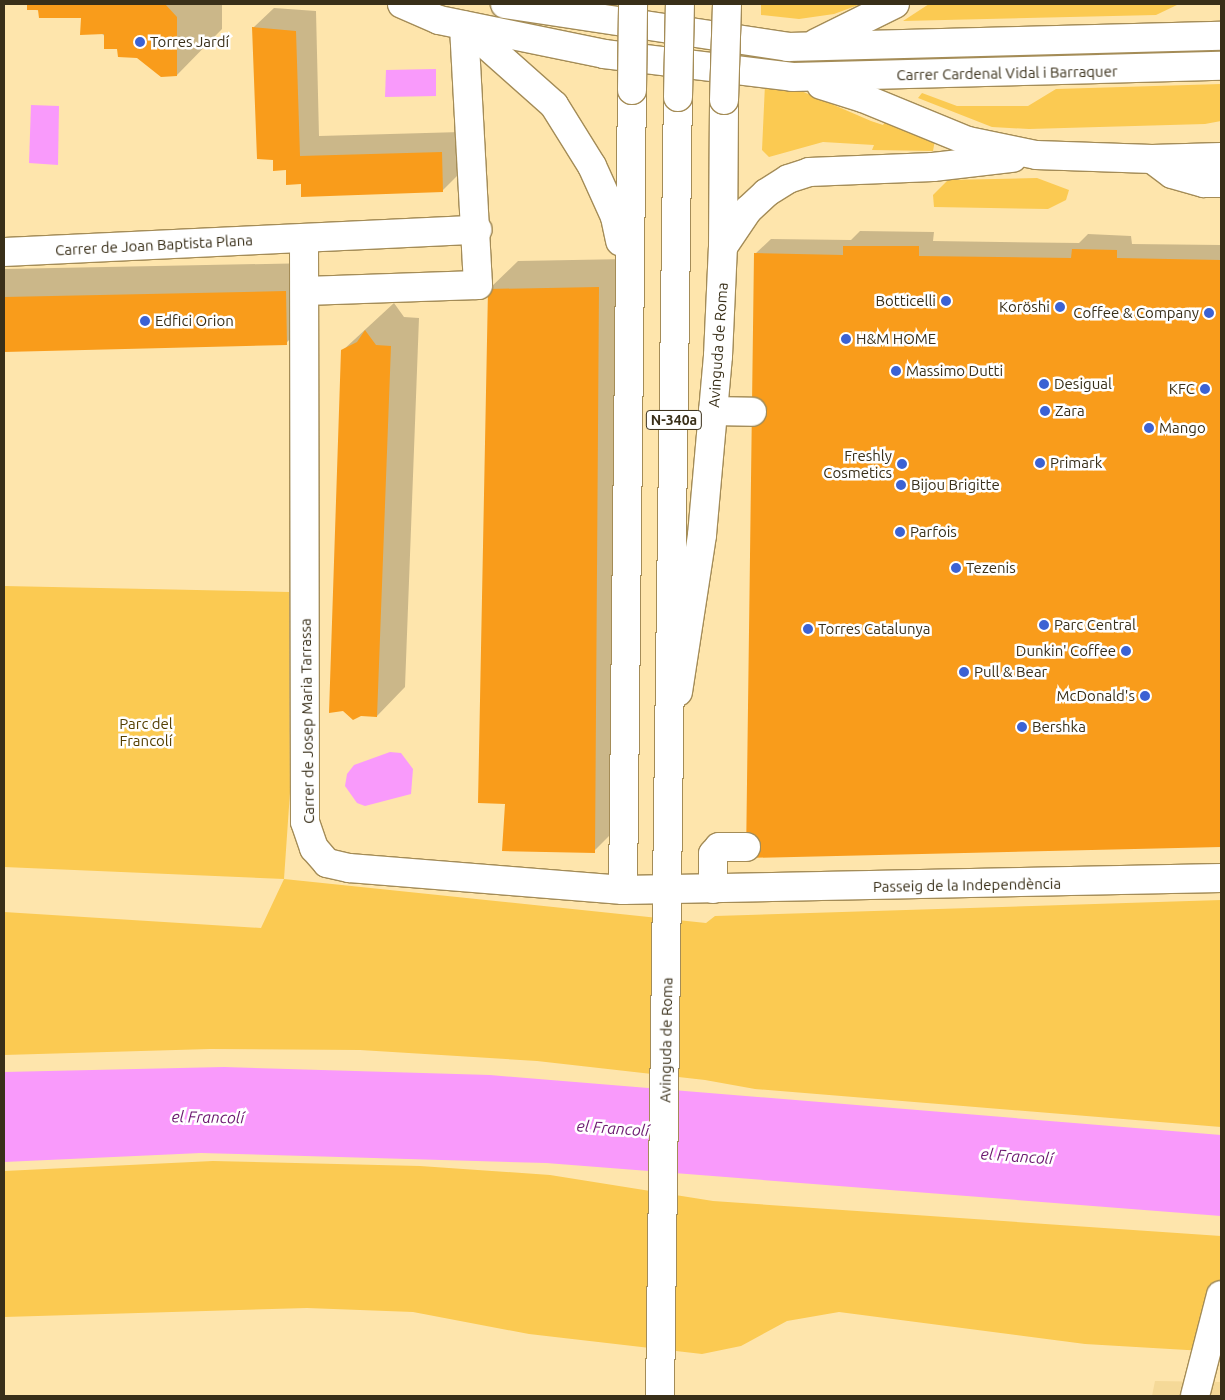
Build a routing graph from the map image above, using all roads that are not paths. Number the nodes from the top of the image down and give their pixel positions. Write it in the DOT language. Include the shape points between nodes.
graph roads {
  1 [pos="402,4"];
  2 [pos="504,4"];
  3 [pos="634,4"];
  4 [pos="680,4"];
  5 [pos="727,4"];
  6 [pos="896,4"];
  7 [pos="464,25"];
  8 [pos="1221,36"];
  9 [pos="808,47"];
  10 [pos="1221,66"];
  11 [pos="793,77"];
  12 [pos="1221,144"];
  13 [pos="1036,155"];
  14 [pos="1221,157"];
  15 [pos="1152,159"];
  16 [pos="1221,183"];
  17 [pos="477,230"];
  18 [pos="304,238"];
  19 [pos="723,246"];
  20 [pos="4,252"];
  21 [pos="628,274"];
  22 [pos="305,291"];
  23 [pos="713,411"];
  24 [pos="752,412"];
  25 [pos="670,743"];
  26 [pos="746,847"];
  27 [pos="1221,878"];
  28 [pos="623,890"];
  29 [pos="668,890"];
  30 [pos="712,890"];
  31 [pos="1221,1295"];
  32 [pos="660,1396"];
  33 [pos="1195,1396"];
  1 -- 7 [label="street, Carrer Cardenal Vidal i Barraquer" via="439,20"];
  2 -- 9 [label="street, Carrer Cardenal Vidal i Barraquer"];
  3 -- 21 [label="street, bridge"];
  4 -- 25 [label="street, Avinguda de Roma / N-340a, bridge"];
  5 -- 19 [label="street, Avinguda de Roma, bridge"];
  6 -- 9 [label="street"];
  7 -- 11 [label="street, Carrer Cardenal Vidal i Barraquer" via="604,54"];
  7 -- 17 [label="street"];
  7 -- 21 [label="street" via="554,104 592,166 615,217"];
  8 -- 9 [label="street, Carrer Cardenal Vidal i Barraquer"];
  10 -- 11 [label="street, Carrer Cardenal Vidal i Barraquer"];
  11 -- 13 [label="street, Carrer Cardenal Vidal i Barraquer" via="863,98 968,141"];
  12 -- 15 [label="street, Carrer Cardenal Vidal i Barraquer"];
  13 -- 15 [label="street, Carrer Cardenal Vidal i Barraquer"];
  13 -- 19 [label="street, Carrer Cardenal Vidal i Barraquer" via="933,167 809,172 788,179 766,193 748,210"];
  14 -- 15 [label="street, Carrer Cardenal Vidal i Barraquer"];
  15 -- 16 [label="street" via="1172,174 1204,183"];
  17 -- 18 [label="street, Carrer de Joan Baptista Plana"];
  17 -- 22 [label="street" via="478,286"];
  18 -- 20 [label="street, Carrer de Joan Baptista Plana"];
  18 -- 22 [label="street"];
  19 -- 23 [label="street, Avinguda de Roma"];
  21 -- 28 [label="street"];
  22 -- 28 [label="street, Carrer de Josep Maria Tarrassa" via="305,822 314,848 327,863 349,868"];
  23 -- 24 [label="street"];
  23 -- 25 [label="street, Avinguda de Roma" via="702,535"];
  25 -- 29 [label="street, Avinguda de Roma / N-340a"];
  26 -- 30 [label="street" via="719,847 713,854"];
  27 -- 30 [label="street, Passeig de la Independència"];
  28 -- 29 [label="street, Carrer de Josep Maria Tarrassa"];
  29 -- 30 [label="street, Passeig de la Independència"];
  29 -- 32 [label="street, Avinguda de Roma / N-340a"];
  31 -- 33 [label="street"];
}
